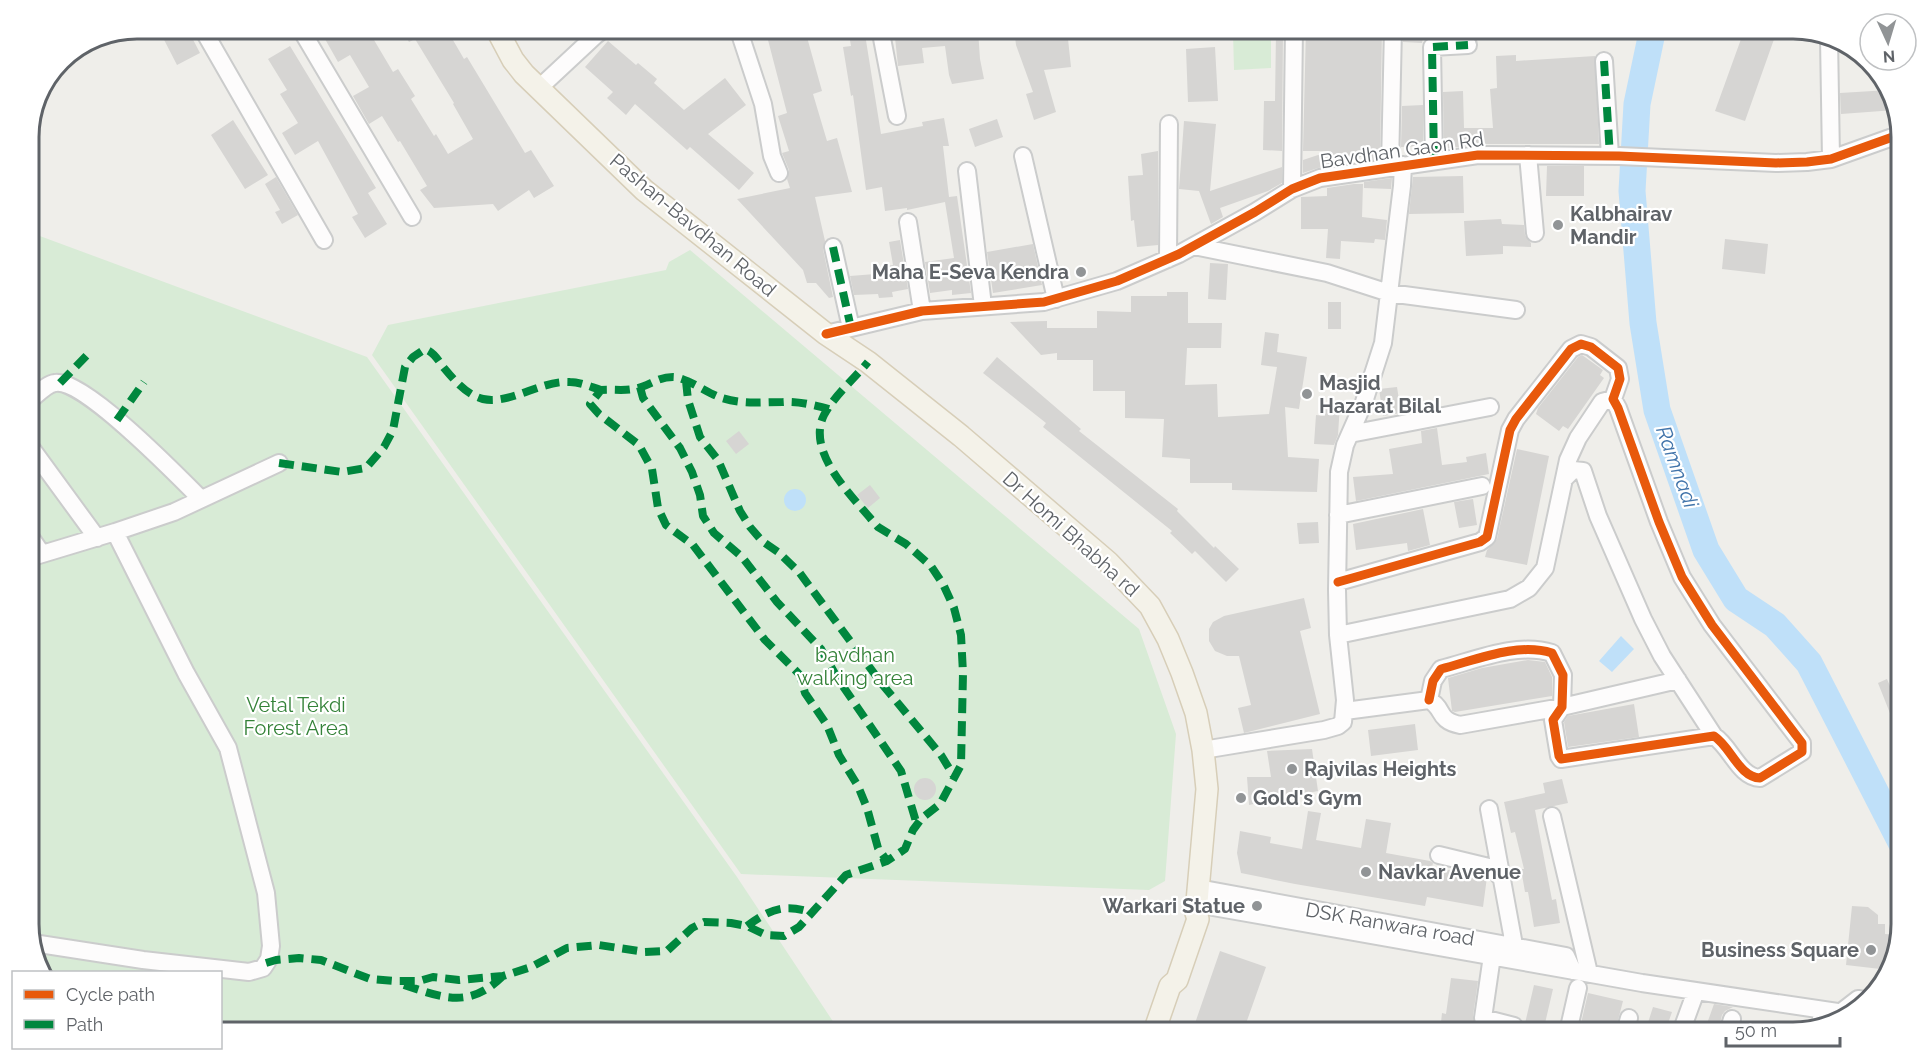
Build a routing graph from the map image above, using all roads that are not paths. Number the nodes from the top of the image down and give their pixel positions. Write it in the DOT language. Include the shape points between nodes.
graph roads {
  1 [pos="208,39"];
  2 [pos="307,39"];
  3 [pos="502,39"];
  4 [pos="592,39"];
  5 [pos="742,39"];
  6 [pos="882,39"];
  7 [pos="1294,39"];
  8 [pos="1393,39"];
  9 [pos="1468,45"];
  10 [pos="1829,46"];
  11 [pos="1604,61"];
  12 [pos="538,88"];
  13 [pos="897,116"];
  14 [pos="1170,124"];
  15 [pos="1891,138"];
  16 [pos="1528,155"];
  17 [pos="1023,156"];
  18 [pos="1615,156"];
  19 [pos="1831,159"];
  20 [pos="1434,161"];
  21 [pos="1396,166"];
  22 [pos="967,171"];
  23 [pos="778,173"];
  24 [pos="1292,189"];
  25 [pos="412,217"];
  26 [pos="909,222"];
  27 [pos="1535,233"];
  28 [pos="324,240"];
  29 [pos="1194,246"];
  30 [pos="833,247"];
  31 [pos="1168,259"];
  32 [pos="1389,293"];
  33 [pos="1056,299"];
  34 [pos="983,306"];
  35 [pos="1516,310"];
  36 [pos="922,311"];
  37 [pos="851,328"];
  38 [pos="826,334"];
  39 [pos="39,394"];
  40 [pos="1613,399"];
  41 [pos="1490,407"];
  42 [pos="1350,434"];
  43 [pos="39,459"];
  44 [pos="279,463"];
  45 [pos="1564,479"];
  46 [pos="1482,486"];
  47 [pos="201,499"];
  48 [pos="1338,515"];
  49 [pos="115,532"];
  50 [pos="97,538"];
  51 [pos="39,555"];
  52 [pos="1338,582"];
  53 [pos="1338,635"];
  54 [pos="1678,680"];
  55 [pos="1430,700"];
  56 [pos="1562,707"];
  57 [pos="1345,711"];
  58 [pos="1714,736"];
  59 [pos="1203,750"];
  60 [pos="1489,809"];
  61 [pos="1552,816"];
  62 [pos="1439,855"];
  63 [pos="1501,878"];
  64 [pos="1197,902"];
  65 [pos="41,944"];
  66 [pos="1483,950"];
  67 [pos="1515,954"];
  68 [pos="1581,972"];
  69 [pos="1578,988"];
  70 [pos="1696,991"];
  71 [pos="1821,1018"];
  72 [pos="1157,1022"];
  73 [pos="1498,1022"];
  74 [pos="1570,1022"];
  75 [pos="1685,1022"];
  1 -- 28 [label="street"];
  2 -- 25 [label="street"];
  3 -- 12 [label="main road, Pashan-Bavdhan Road" via="513,60"];
  4 -- 12 [label="street"];
  5 -- 23 [label="street" via="763,104"];
  6 -- 13 [label="street"];
  7 -- 24 [label="street"];
  8 -- 21 [label="street"];
  9 -- 20 [label="street" via="1432,46"];
  10 -- 19 [label="street"];
  11 -- 18 [label="street"];
  12 -- 38 [label="main road, Pashan-Bavdhan Road" via="644,190"];
  14 -- 31 [label="street"];
  15 -- 19 [label="street, Bavdhan Gaon Rd"];
  16 -- 18 [label="street, Bavdhan Gaon Rd"];
  16 -- 20 [label="street, Bavdhan Gaon Rd" via="1478,155"];
  16 -- 27 [label="street"];
  17 -- 33 [label="street"];
  18 -- 19 [label="street, Bavdhan Gaon Rd" via="1776,163"];
  20 -- 21 [label="street, Bavdhan Gaon Rd"];
  21 -- 24 [label="street, Bavdhan Gaon Rd" via="1320,178"];
  21 -- 32 [label="street"];
  22 -- 34 [label="street"];
  24 -- 29 [label="street, Bavdhan Gaon Rd"];
  26 -- 36 [label="street"];
  29 -- 31 [label="street, Bavdhan Gaon Rd"];
  29 -- 32 [label="street" via="1327,273"];
  30 -- 37 [label="street"];
  31 -- 33 [label="street, Bavdhan Gaon Rd" via="1117,281"];
  32 -- 35 [label="street"];
  32 -- 42 [label="street" via="1383,343"];
  33 -- 34 [label="street, Bavdhan Gaon Rd"];
  34 -- 36 [label="street, Bavdhan Gaon Rd"];
  36 -- 37 [label="street, Bavdhan Gaon Rd"];
  37 -- 38 [label="street, Bavdhan Gaon Rd"];
  38 -- 59 [label="main road, Dr Homi Bhabha rd" via="868,362 1014,481 1108,562 1150,606 1182,673"];
  39 -- 47 [label="street" via="55,382 72,387 134,433"];
  40 -- 45 [label="street" via="1602,402 1578,438"];
  40 -- 52 [label="street" via="1620,379 1618,368 1591,347 1581,344 1571,348 1510,430 1487,537"];
  40 -- 58 [label="street" via="1682,577 1712,625 1802,743 1802,752 1760,778 1753,778"];
  41 -- 42 [label="street"];
  42 -- 48 [label="street" via="1340,472"];
  43 -- 50 [label="street"];
  44 -- 47 [label="street"];
  45 -- 53 [label="street" via="1545,568 1528,588 1510,599"];
  45 -- 54 [label="street" via="1573,470 1583,471 1643,620"];
  46 -- 48 [label="street"];
  47 -- 49 [label="street"];
  48 -- 52 [label="street"];
  49 -- 50 [label="street"];
  49 -- 65 [label="street" via="228,748 266,893 269,959 263,968 249,972"];
  50 -- 51 [label="street"];
  52 -- 53 [label="street"];
  53 -- 57 [label="street"];
  54 -- 56 [label="street"];
  54 -- 58 [label="street"];
  55 -- 56 [label="street" via="1450,723 1460,724"];
  55 -- 56 [label="street" via="1441,669 1511,651 1540,649 1552,653 1563,675"];
  55 -- 57 [label="street"];
  56 -- 58 [label="street" via="1553,720 1563,760"];
  57 -- 59 [label="street" via="1343,722 1324,730"];
  59 -- 64 [label="main road, Dr Homi Bhabha rd" via="1207,789"];
  60 -- 63 [label="street"];
  61 -- 68 [label="street"];
  62 -- 63 [label="street" via="1493,868"];
  63 -- 67 [label="street"];
  64 -- 66 [label="street, DSK Ranwara road" via="1248,905"];
  64 -- 72 [label="main road" via="1167,978 1170,986"];
  66 -- 67 [label="street, DSK Ranwara road"];
  66 -- 73 [label="street" via="1483,1018"];
  67 -- 68 [label="street, DSK Ranwara road" via="1566,956"];
  68 -- 70 [label="street"];
  69 -- 74 [label="street"];
  70 -- 71 [label="street"];
  70 -- 75 [label="street"];
}
